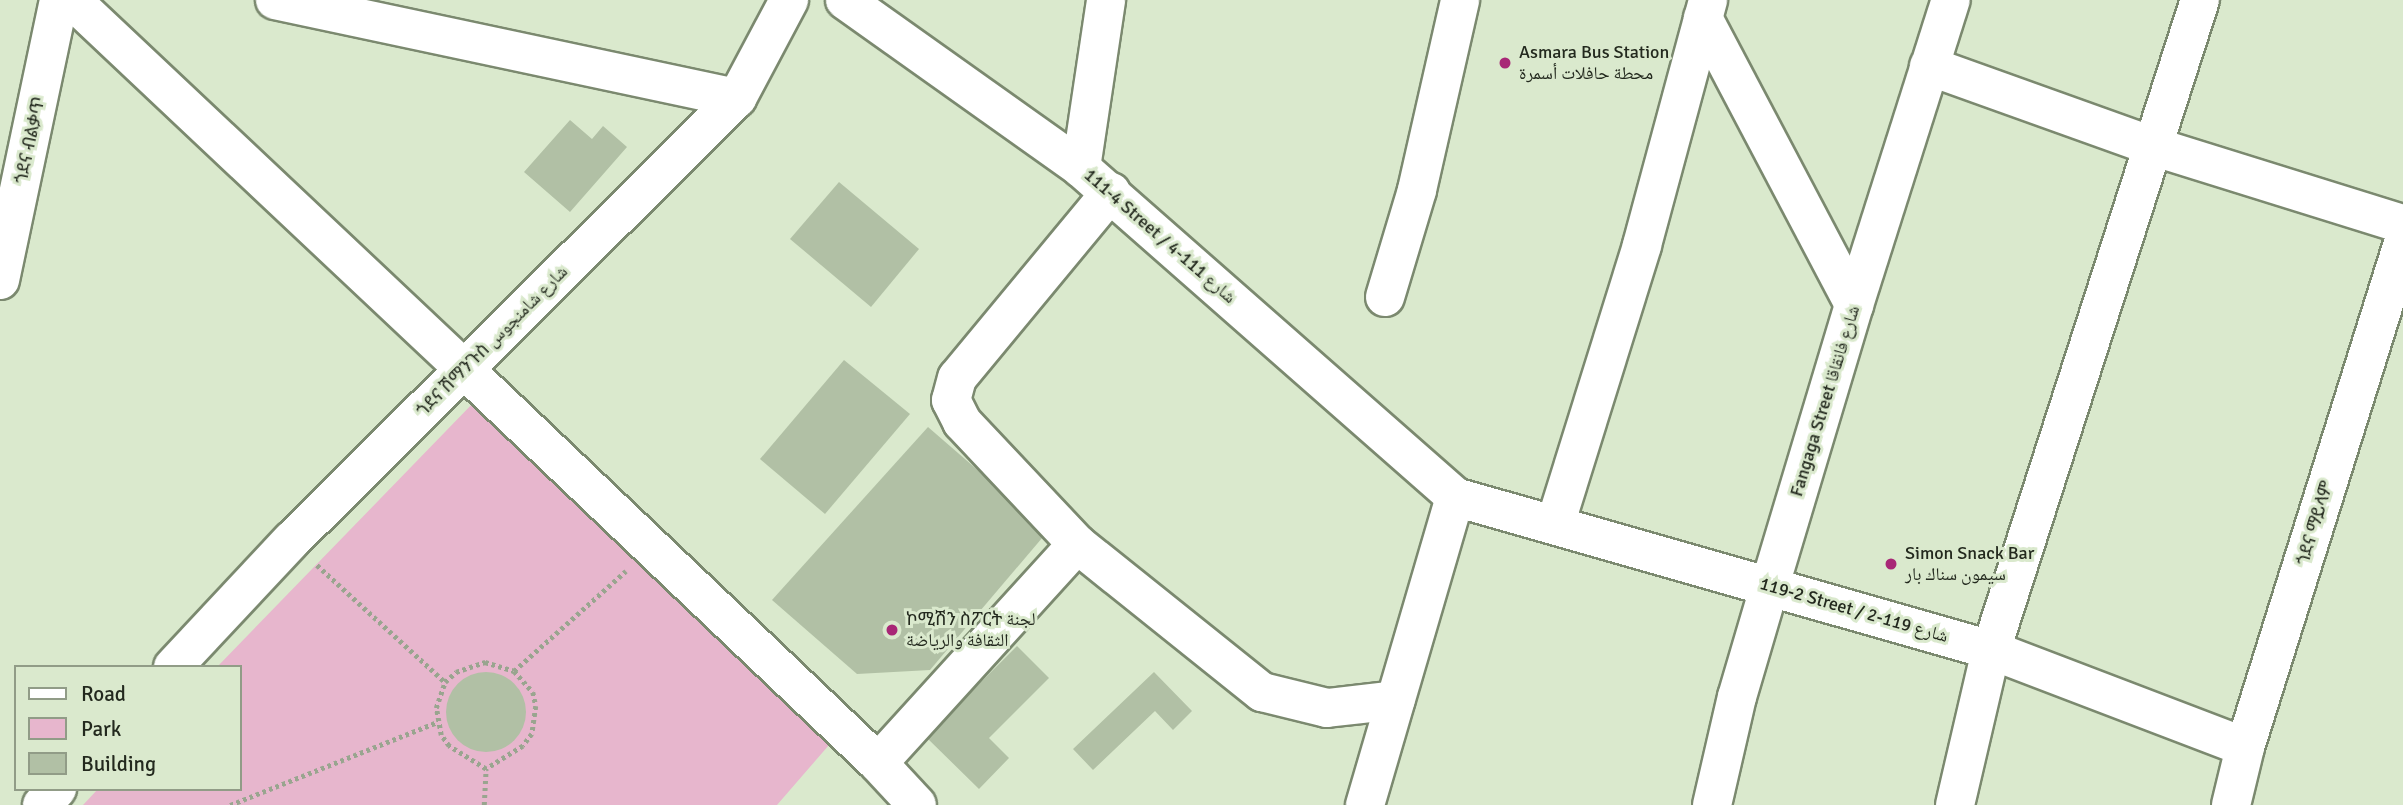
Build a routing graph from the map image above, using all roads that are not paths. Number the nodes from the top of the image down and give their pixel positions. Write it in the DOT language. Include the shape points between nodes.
graph roads {
  1 [pos="59,0"];
  2 [pos="72,0"];
  3 [pos="275,0"];
  4 [pos="789,0"];
  5 [pos="845,0"];
  6 [pos="1106,0"];
  7 [pos="1460,0"];
  8 [pos="1951,0"];
  9 [pos="2200,0"];
  10 [pos="1705,9"];
  11 [pos="1929,66"];
  12 [pos="737,98"];
  13 [pos="2152,146"];
  14 [pos="1081,168"];
  15 [pos="1111,192"];
  16 [pos="2403,224"];
  17 [pos="2403,243"];
  18 [pos="0,280"];
  19 [pos="1385,297"];
  20 [pos="1854,305"];
  21 [pos="464,369"];
  22 [pos="1455,497"];
  23 [pos="1555,525"];
  24 [pos="1077,544"];
  25 [pos="1770,585"];
  26 [pos="1991,650"];
  27 [pos="175,665"];
  28 [pos="1396,700"];
  29 [pos="2245,747"];
  30 [pos="878,763"];
  31 [pos="55,791"];
  32 [pos="42,805"];
  33 [pos="917,805"];
  34 [pos="1365,805"];
  35 [pos="1712,805"];
  36 [pos="1955,805"];
  37 [pos="2231,805"];
  1 -- 18 [label="street, ጎደና ብልቃጥ"];
  2 -- 21 [label="street"];
  3 -- 12 [label="street"];
  4 -- 12 [label="street, ጎደና ሽማንጉስ شارع شامنجوس"];
  5 -- 14 [label="street, 111-4 Street / شارع 111-4"];
  6 -- 14 [label="street"];
  7 -- 19 [label="street" via="1418,190"];
  8 -- 11 [label="street, Fangaga Street شارع فانقاقا"];
  9 -- 13 [label="street"];
  10 -- 20 [label="street"];
  10 -- 23 [label="street" via="1642,245"];
  11 -- 13 [label="street"];
  11 -- 20 [label="street, Fangaga Street شارع فانقاقا"];
  12 -- 21 [label="street, ጎደና ሽማንጉስ شارع شامنجوس"];
  13 -- 16 [label="street"];
  13 -- 26 [label="street"];
  14 -- 15 [label="street, 111-4 Street / شارع 111-4"];
  15 -- 22 [label="street, 111-4 Street / شارع 111-4"];
  15 -- 24 [label="street" via="957,378 951,400 962,422"];
  17 -- 29 [label="street, ጎደና ማይላም"];
  20 -- 25 [label="street, Fangaga Street شارع فانقاقا"];
  21 -- 27 [label="street, ጎደና ሽማንጉስ شارع شامنجوس" via="291,541"];
  21 -- 30 [label="street"];
  22 -- 23 [label="street, 119-2 Street / شارع 119-2"];
  22 -- 28 [label="street"];
  23 -- 25 [label="street, 119-2 Street / شارع 119-2"];
  24 -- 28 [label="street" via="1262,692 1327,708"];
  24 -- 30 [label="street"];
  25 -- 26 [label="street, 119-2 Street / شارع 119-2"];
  25 -- 35 [label="street, Fangaga Street شارع فانقاقا"];
  26 -- 29 [label="street, 119-2 Street / شارع 119-2"];
  26 -- 36 [label="street"];
  28 -- 34 [label="street"];
  29 -- 37 [label="street, ጎደና ማይላም"];
  30 -- 33 [label="street"];
  31 -- 32 [label="street"];
}
